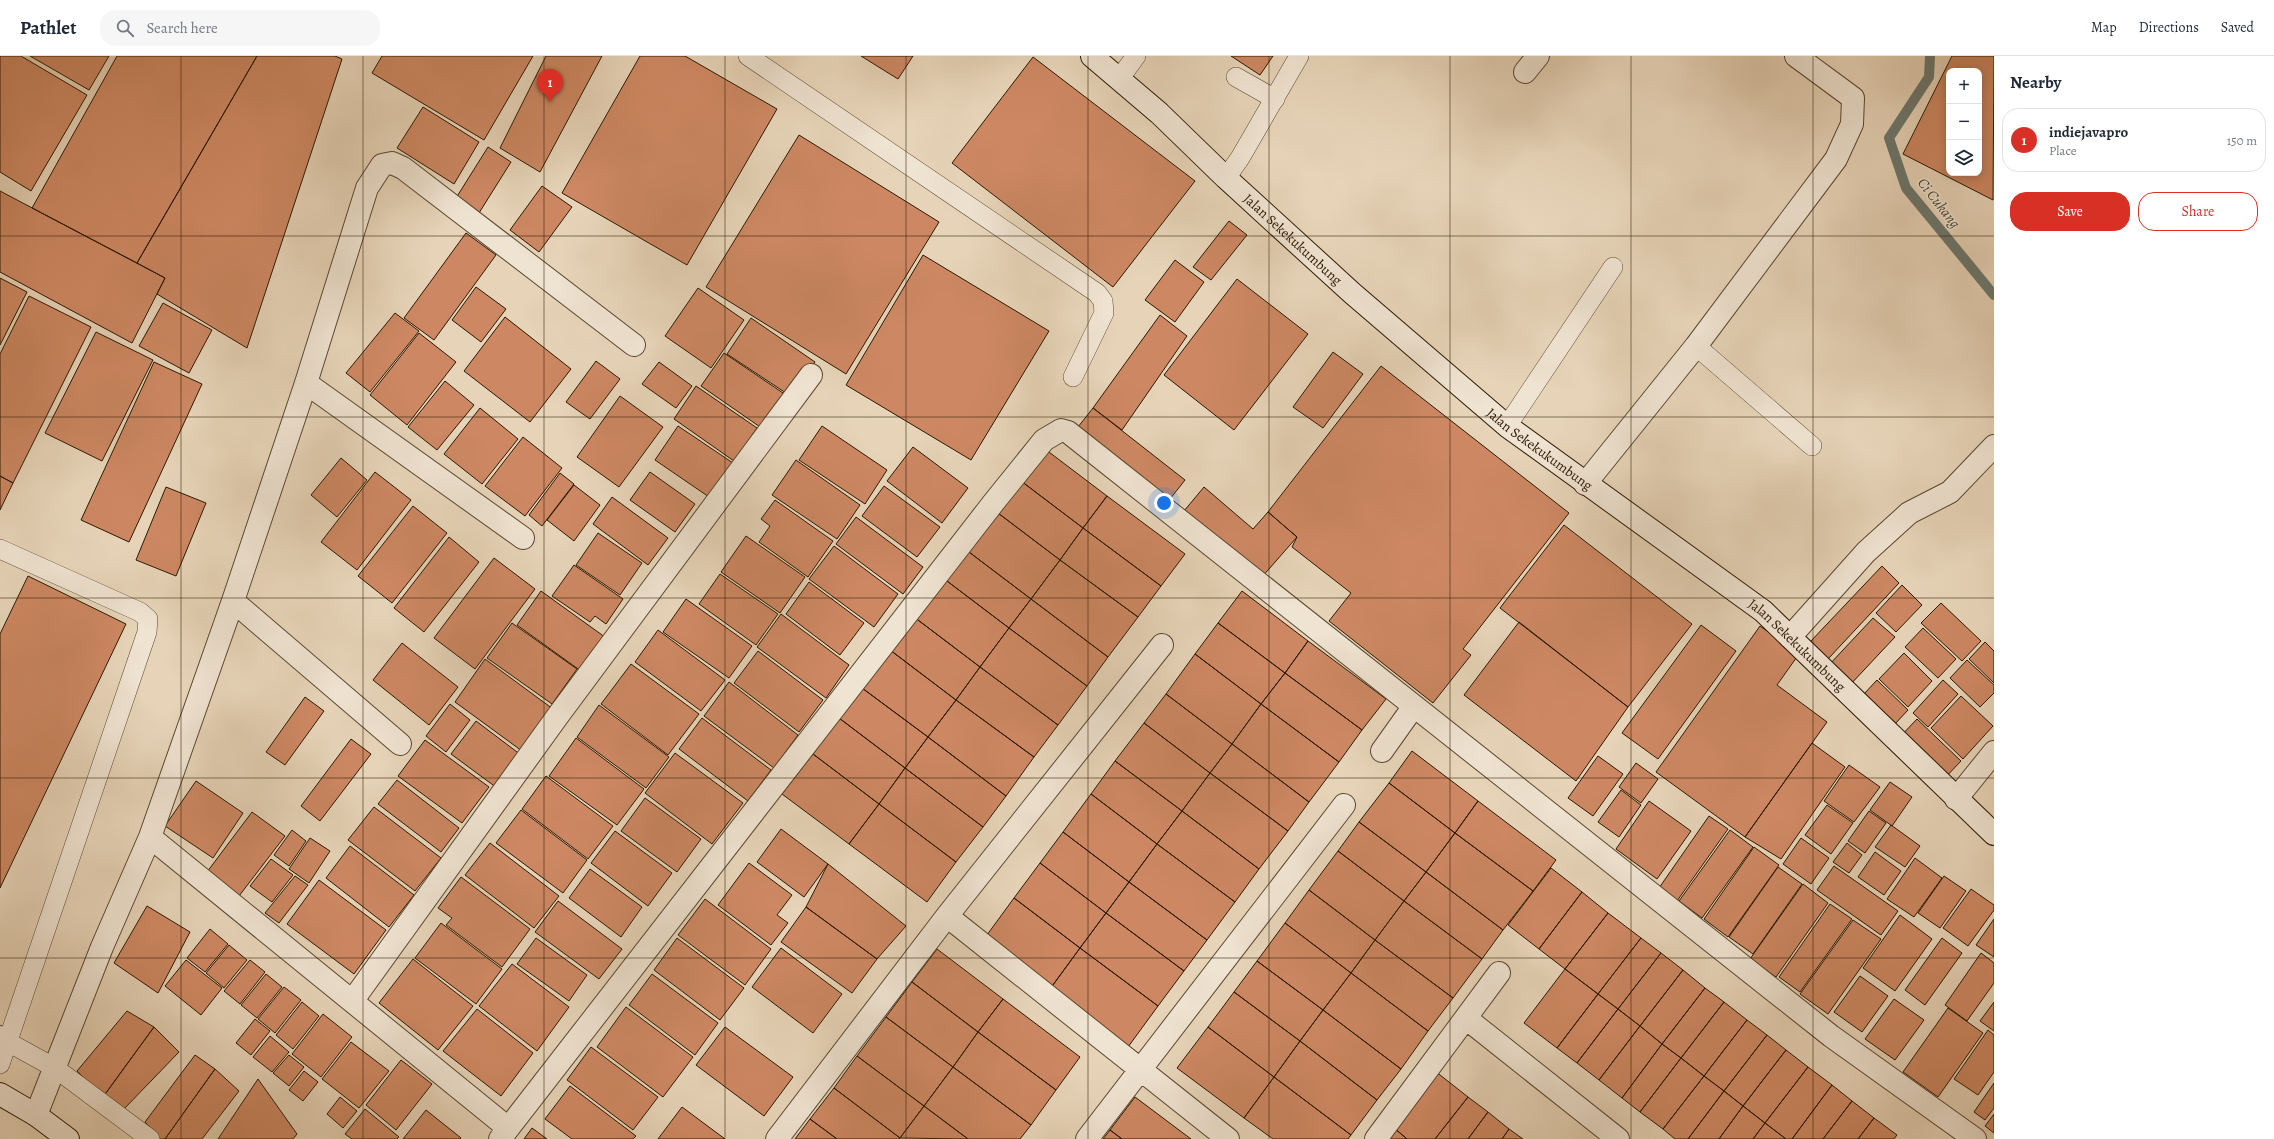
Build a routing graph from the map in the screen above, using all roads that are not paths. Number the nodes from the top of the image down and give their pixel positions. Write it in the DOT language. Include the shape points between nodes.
graph roads {
  1 [pos="748,56"];
  2 [pos="1092,56"];
  3 [pos="1136,56"];
  4 [pos="1299,56"];
  5 [pos="1796,56"];
  6 [pos="1236,77"];
  7 [pos="1119,79"];
  8 [pos="1275,99"];
  9 [pos="1226,178"];
  10 [pos="1613,267"];
  11 [pos="634,345"];
  12 [pos="1696,346"];
  13 [pos="811,376"];
  14 [pos="1073,377"];
  15 [pos="306,383"];
  16 [pos="1508,426"];
  17 [pos="1812,446"];
  18 [pos="1994,446"];
  19 [pos="1585,484"];
  20 [pos="523,538"];
  21 [pos="0,549"];
  22 [pos="233,601"];
  23 [pos="1790,637"];
  24 [pos="1162,645"];
  25 [pos="1414,706"];
  26 [pos="400,744"];
  27 [pos="1382,751"];
  28 [pos="1994,752"];
  29 [pos="1956,799"];
  30 [pos="1344,805"];
  31 [pos="1994,834"];
  32 [pos="150,837"];
  33 [pos="947,916"];
  34 [pos="1499,973"];
  35 [pos="353,1000"];
  36 [pos="1467,1019"];
  37 [pos="4,1039"];
  38 [pos="0,1064"];
  39 [pos="55,1068"];
  40 [pos="1140,1069"];
  41 [pos="0,1094"];
  42 [pos="36,1115"];
  43 [pos="504,1133"];
  44 [pos="68,1139"];
  45 [pos="150,1139"];
  46 [pos="777,1139"];
  47 [pos="1086,1139"];
  48 [pos="1228,1139"];
  49 [pos="1376,1139"];
  50 [pos="1618,1139"];
  51 [pos="1975,1139"];
  1 -- 14 [label="lane" via="1097,293 1103,301 1104,313"];
  2 -- 7 [label="street, Jalan Sekekukumbung"];
  3 -- 7 [label="lane"];
  4 -- 8 [label="lane"];
  5 -- 12 [label="street" via="1853,98 1852,124 1836,159"];
  6 -- 8 [label="lane"];
  7 -- 9 [label="street, Jalan Sekekukumbung" via="1159,113"];
  8 -- 9 [label="lane"];
  9 -- 16 [label="street, Jalan Sekekukumbung" via="1352,293"];
  10 -- 16 [label="lane"];
  11 -- 15 [label="street" via="403,168 392,163 382,164 367,188"];
  12 -- 17 [label="lane"];
  12 -- 19 [label="street"];
  13 -- 35 [label="street" via="557,717"];
  15 -- 20 [label="street"];
  15 -- 22 [label="street"];
  16 -- 19 [label="street, Jalan Sekekukumbung"];
  18 -- 23 [label="street" via="1950,492 1909,513 1866,552"];
  19 -- 23 [label="street, Jalan Sekekukumbung" via="1763,611"];
  21 -- 37 [label="lane" via="140,612 148,619 147,632"];
  22 -- 26 [label="street"];
  22 -- 32 [label="street"];
  23 -- 29 [label="street, Jalan Sekekukumbung"];
  24 -- 33 [label="street"];
  25 -- 27 [label="street"];
  25 -- 43 [label="street" via="1068,432 1061,430 1044,440 994,502"];
  25 -- 51 [label="street" via="1831,1036"];
  28 -- 29 [label="street"];
  29 -- 31 [label="street, Jalan Sekekukumbung"];
  30 -- 40 [label="street"];
  32 -- 35 [label="street"];
  32 -- 39 [label="street" via="102,947"];
  33 -- 40 [label="street"];
  33 -- 46 [label="street"];
  34 -- 36 [label="street"];
  35 -- 43 [label="street"];
  36 -- 49 [label="street"];
  36 -- 50 [label="street"];
  37 -- 38 [label="lane"];
  37 -- 39 [label="lane"];
  39 -- 42 [label="street"];
  39 -- 45 [label="lane"];
  40 -- 47 [label="street"];
  40 -- 48 [label="street"];
  41 -- 42 [label="street"];
  42 -- 44 [label="street"];
}
